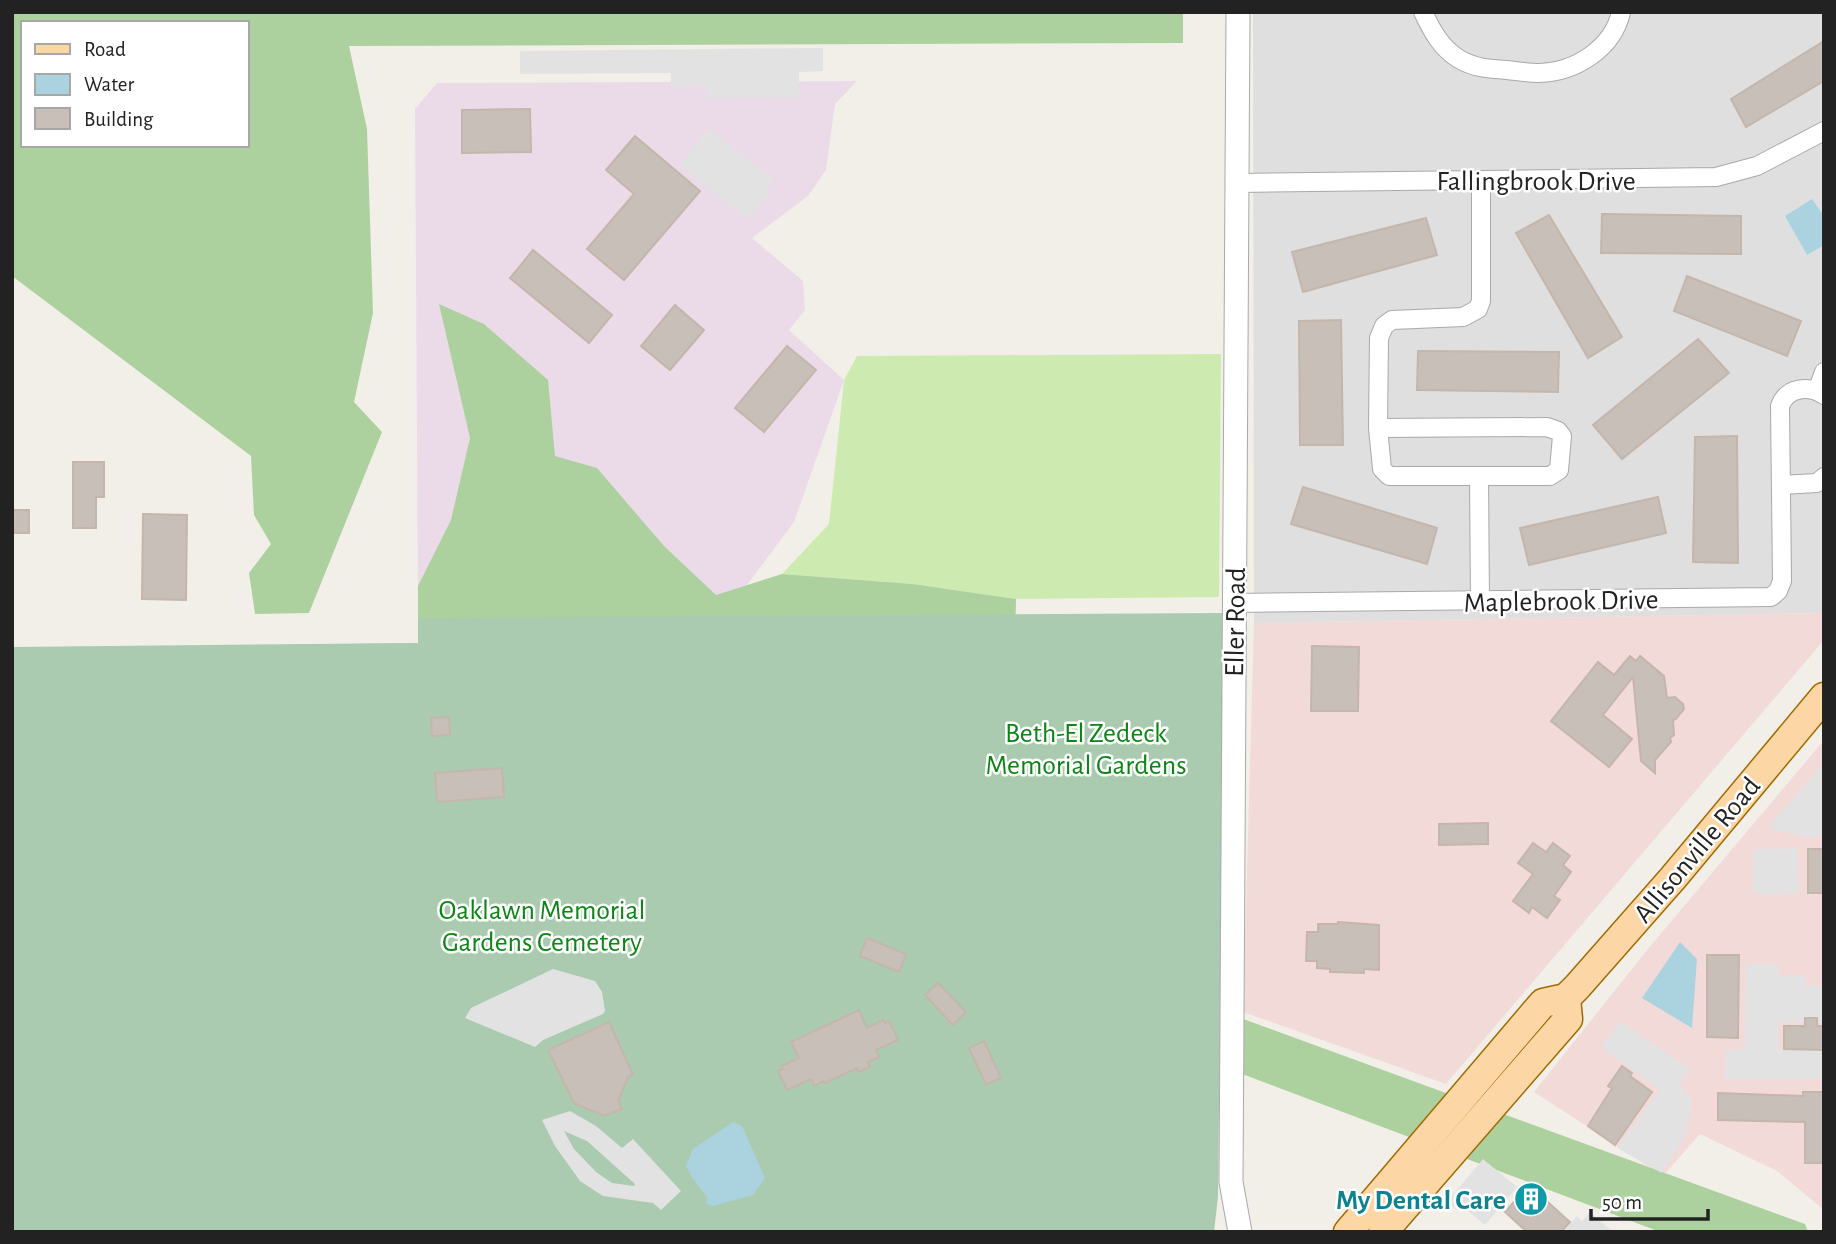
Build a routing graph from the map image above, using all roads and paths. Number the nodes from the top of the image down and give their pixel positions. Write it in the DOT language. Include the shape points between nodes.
graph roads {
  1 [pos="1238,12"];
  2 [pos="1423,12"];
  3 [pos="1621,12"];
  4 [pos="1824,131"];
  5 [pos="1481,180"];
  6 [pos="1238,183"];
  7 [pos="1824,372"];
  8 [pos="1820,393"];
  9 [pos="1378,428"];
  10 [pos="1479,477"];
  11 [pos="1824,477"];
  12 [pos="1781,485"];
  13 [pos="1480,601"];
  14 [pos="1234,603"];
  15 [pos="1824,697"];
  16 [pos="1566,998"];
  17 [pos="1240,1232"];
  18 [pos="1348,1232"];
  19 [pos="1383,1232"];
  1 -- 6 [label="street, Eller Road"];
  2 -- 3 [label="street" via="1434,35 1460,60 1489,69 1541,73 1592,55 1615,32"];
  4 -- 5 [label="street, Fallingbrook Drive" via="1757,166 1716,177"];
  5 -- 6 [label="street, Fallingbrook Drive"];
  5 -- 9 [label="street" via="1478,309 1463,317 1402,318 1384,326 1379,338"];
  6 -- 14 [label="street, Eller Road"];
  7 -- 8 [label="street, Maplebrook Drive"];
  8 -- 12 [label="street, Maplebrook Drive" via="1800,389 1783,398"];
  9 -- 10 [label="street" via="1382,469 1389,475"];
  9 -- 10 [label="street" via="1547,427 1562,436 1559,470 1550,476"];
  10 -- 13 [label="street"];
  11 -- 12 [label="street" via="1818,483"];
  12 -- 13 [label="street, Maplebrook Drive" via="1782,581 1771,597"];
  13 -- 14 [label="street, Maplebrook Drive"];
  14 -- 17 [label="street, Eller Road" via="1231,1182"];
  15 -- 16 [label="main road, Allisonville Road"];
  16 -- 18 [label="main road, Allisonville Road" via="1543,1003"];
  16 -- 19 [label="main road, Allisonville Road" via="1569,1018"];
}
